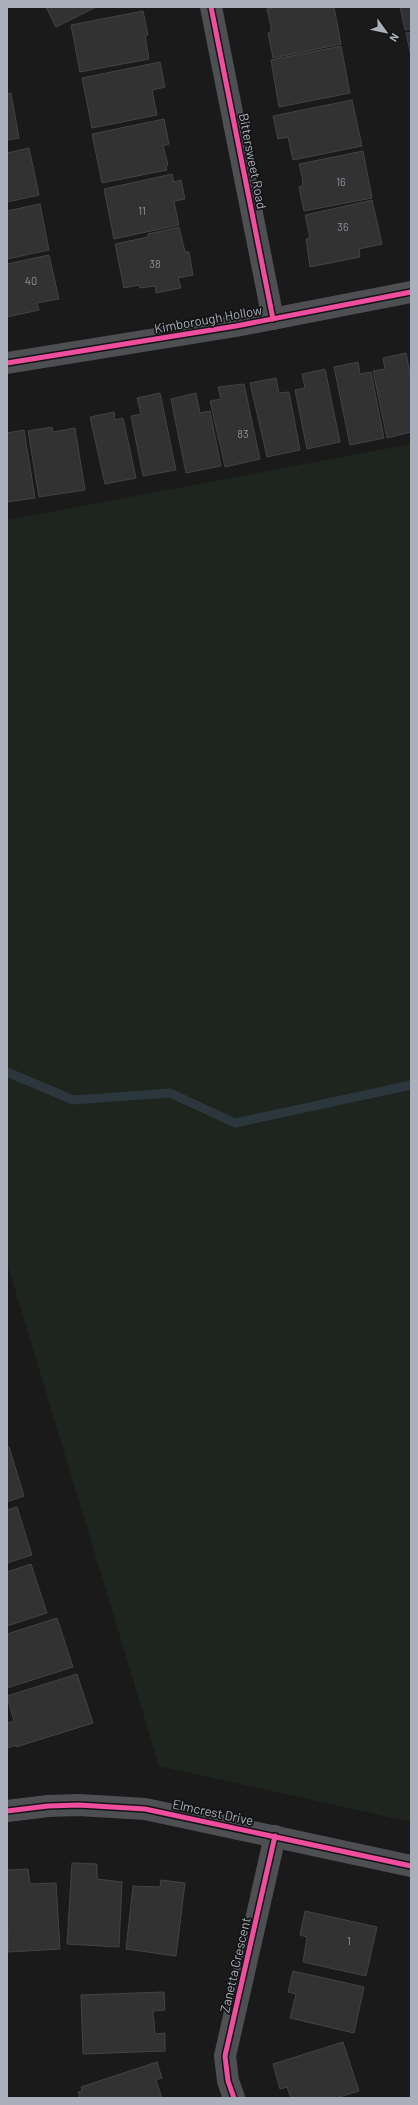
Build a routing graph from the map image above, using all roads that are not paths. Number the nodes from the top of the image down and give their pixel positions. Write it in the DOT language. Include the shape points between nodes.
graph roads {
  1 [pos="211,7"];
  2 [pos="411,292"];
  3 [pos="273,319"];
  4 [pos="7,363"];
  5 [pos="7,1811"];
  6 [pos="275,1836"];
  7 [pos="411,1866"];
  8 [pos="234,2098"];
  1 -- 3 [label="street, Bittersweet Road"];
  2 -- 3 [label="street, Kimborough Hollow"];
  3 -- 4 [label="street, Kimborough Hollow"];
  5 -- 6 [label="street, Elmcrest Drive" via="48,1806 116,1806 168,1813"];
  6 -- 7 [label="street, Elmcrest Drive"];
  6 -- 8 [label="street, Zanetta Crescent" via="225,2056 228,2081"];
}
